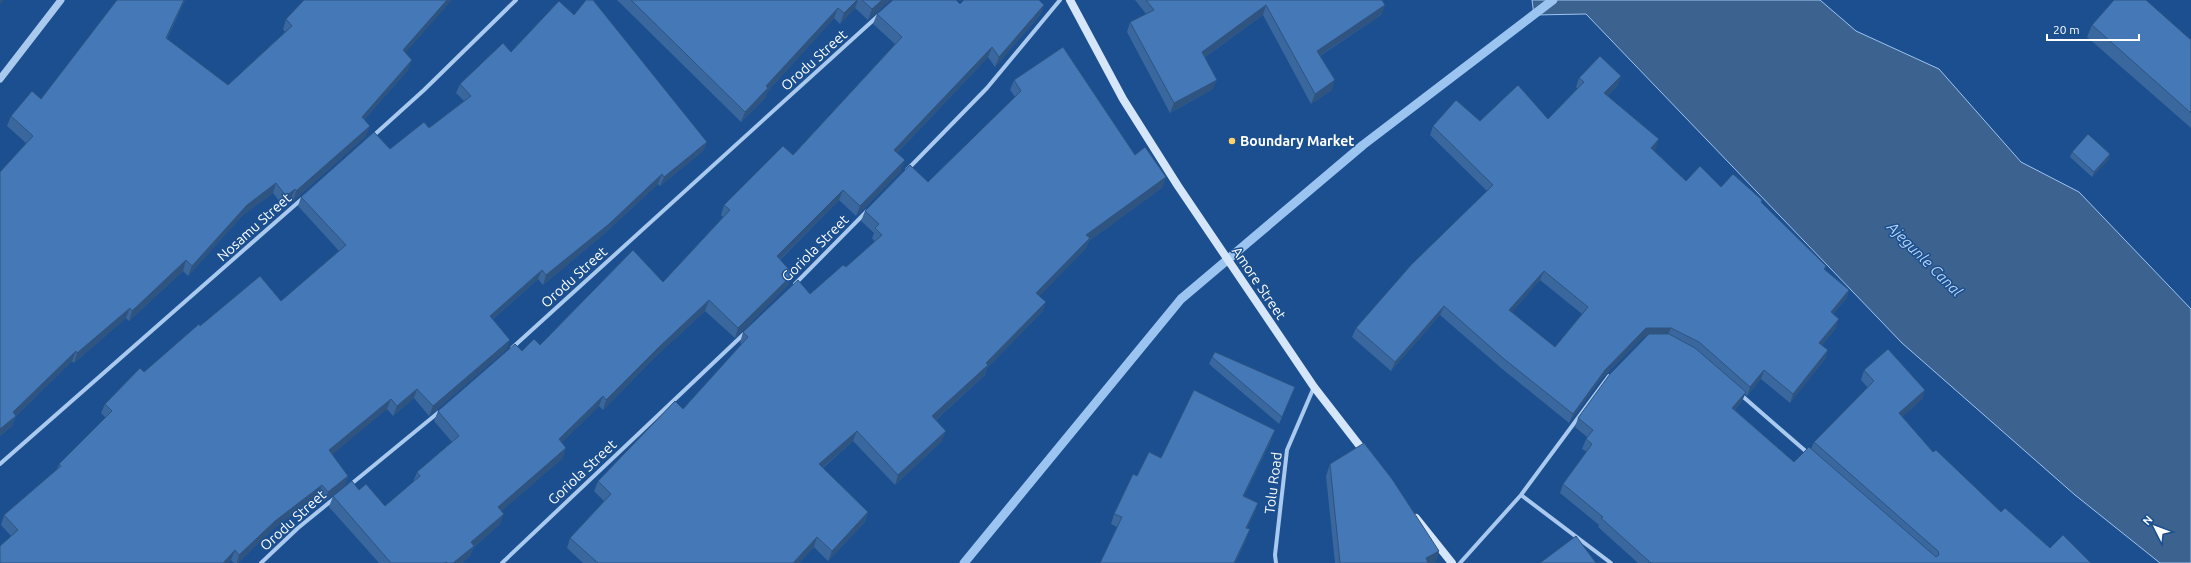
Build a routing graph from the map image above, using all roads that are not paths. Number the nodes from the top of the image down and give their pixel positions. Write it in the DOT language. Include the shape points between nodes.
graph roads {
  1 [pos="61,0"];
  2 [pos="516,0"];
  3 [pos="1060,0"];
  4 [pos="1070,0"];
  5 [pos="885,10"];
  6 [pos="0,79"];
  7 [pos="371,137"];
  8 [pos="903,174"];
  9 [pos="307,194"];
  10 [pos="870,208"];
  11 [pos="791,287"];
  12 [pos="752,327"];
  13 [pos="507,353"];
  14 [pos="1614,371"];
  15 [pos="1314,387"];
  16 [pos="1736,390"];
  17 [pos="442,410"];
  18 [pos="1813,458"];
  19 [pos="1373,463"];
  20 [pos="0,464"];
  21 [pos="346,489"];
  22 [pos="340,494"];
  23 [pos="1521,495"];
  24 [pos="1411,511"];
  25 [pos="261,563"];
  26 [pos="502,563"];
  27 [pos="1276,563"];
  28 [pos="1452,563"];
  29 [pos="1460,563"];
  30 [pos="1611,563"];
  1 -- 6 [label="street"];
  2 -- 7 [label="street" via="424,90"];
  3 -- 8 [label="street" via="987,88"];
  4 -- 15 [label="main road, Amore Street" via="1123,99 1178,186"];
  5 -- 13 [label="street, Orodu Street"];
  9 -- 20 [label="street, Nosamu Street"];
  10 -- 11 [label="street, Goriola Street"];
  12 -- 26 [label="street, Goriola Street"];
  14 -- 23 [label="street"];
  15 -- 19 [label="main road, Amore Street"];
  15 -- 27 [label="street, Tolu Road" via="1287,450"];
  16 -- 18 [label="street"];
  17 -- 21 [label="street, Orodu Street"];
  22 -- 25 [label="street, Orodu Street" via="298,528"];
  23 -- 29 [label="street"];
  23 -- 30 [label="street"];
  24 -- 28 [label="main road"];
}
